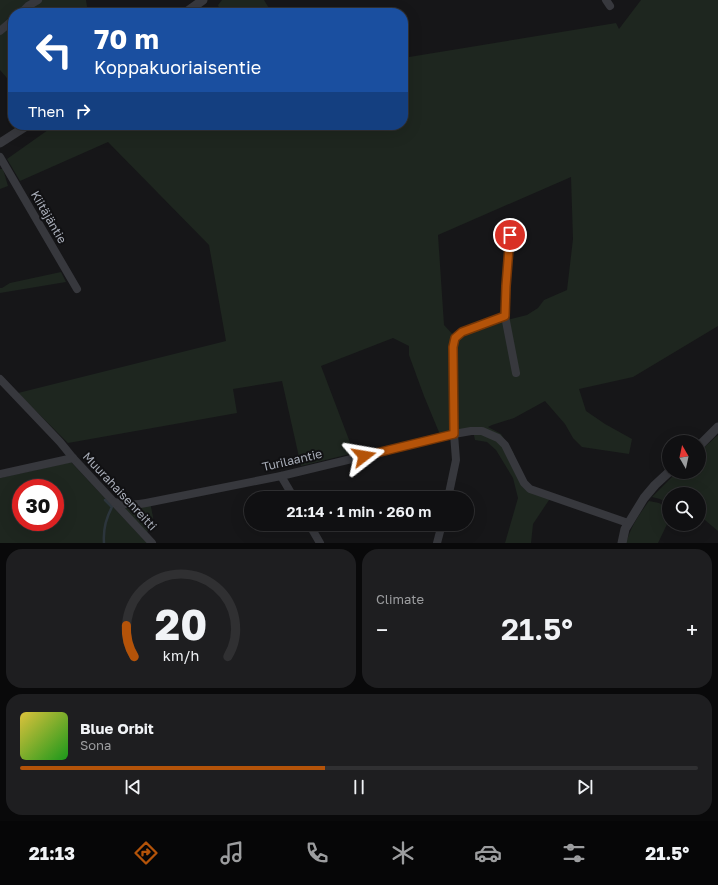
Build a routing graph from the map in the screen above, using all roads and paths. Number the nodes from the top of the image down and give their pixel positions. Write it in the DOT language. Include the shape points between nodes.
graph roads {
  1 [pos="38,0"];
  2 [pos="201,1"];
  3 [pos="28,8"];
  4 [pos="192,8"];
  5 [pos="8,24"];
  6 [pos="0,31"];
  7 [pos="20,130"];
  8 [pos="0,143"];
  9 [pos="0,157"];
  10 [pos="510,235"];
  11 [pos="77,289"];
  12 [pos="505,316"];
  13 [pos="516,373"];
  14 [pos="0,379"];
  15 [pos="718,427"];
  16 [pos="454,434"];
  17 [pos="706,439"];
  18 [pos="73,458"];
  19 [pos="0,474"];
  20 [pos="281,476"];
  21 [pos="662,479"];
  22 [pos="290,491"];
  23 [pos="449,491"];
  24 [pos="115,502"];
  25 [pos="628,523"];
  26 [pos="313,531"];
  27 [pos="440,531"];
  28 [pos="152,543"];
  29 [pos="320,543"];
  30 [pos="437,543"];
  31 [pos="622,543"];
  1 -- 3 [label="street"];
  2 -- 4 [label="street"];
  5 -- 6 [label="street"];
  7 -- 8 [label="street"];
  9 -- 11 [label="street, Kiitäjäntie"];
  10 -- 12 [label="street"];
  12 -- 13 [label="street"];
  12 -- 16 [label="street" via="462,332 455,338"];
  14 -- 18 [label="street"];
  15 -- 17 [label="street"];
  16 -- 20 [label="street, Turilaantie"];
  16 -- 23 [label="street" via="456,460"];
  16 -- 25 [label="street, Turilaantie" via="482,431 498,438 505,445 524,483 530,489"];
  18 -- 19 [label="street, Muurahaisenreitti"];
  18 -- 24 [label="street, Muurahaisenreitti"];
  20 -- 22 [label="street"];
  20 -- 24 [label="street, Turilaantie" via="142,504"];
  21 -- 25 [label="street" via="645,497"];
  24 -- 28 [label="street, Muurahaisenreitti"];
  25 -- 31 [label="street"];
  26 -- 29 [label="street"];
  27 -- 30 [label="street"];
}
